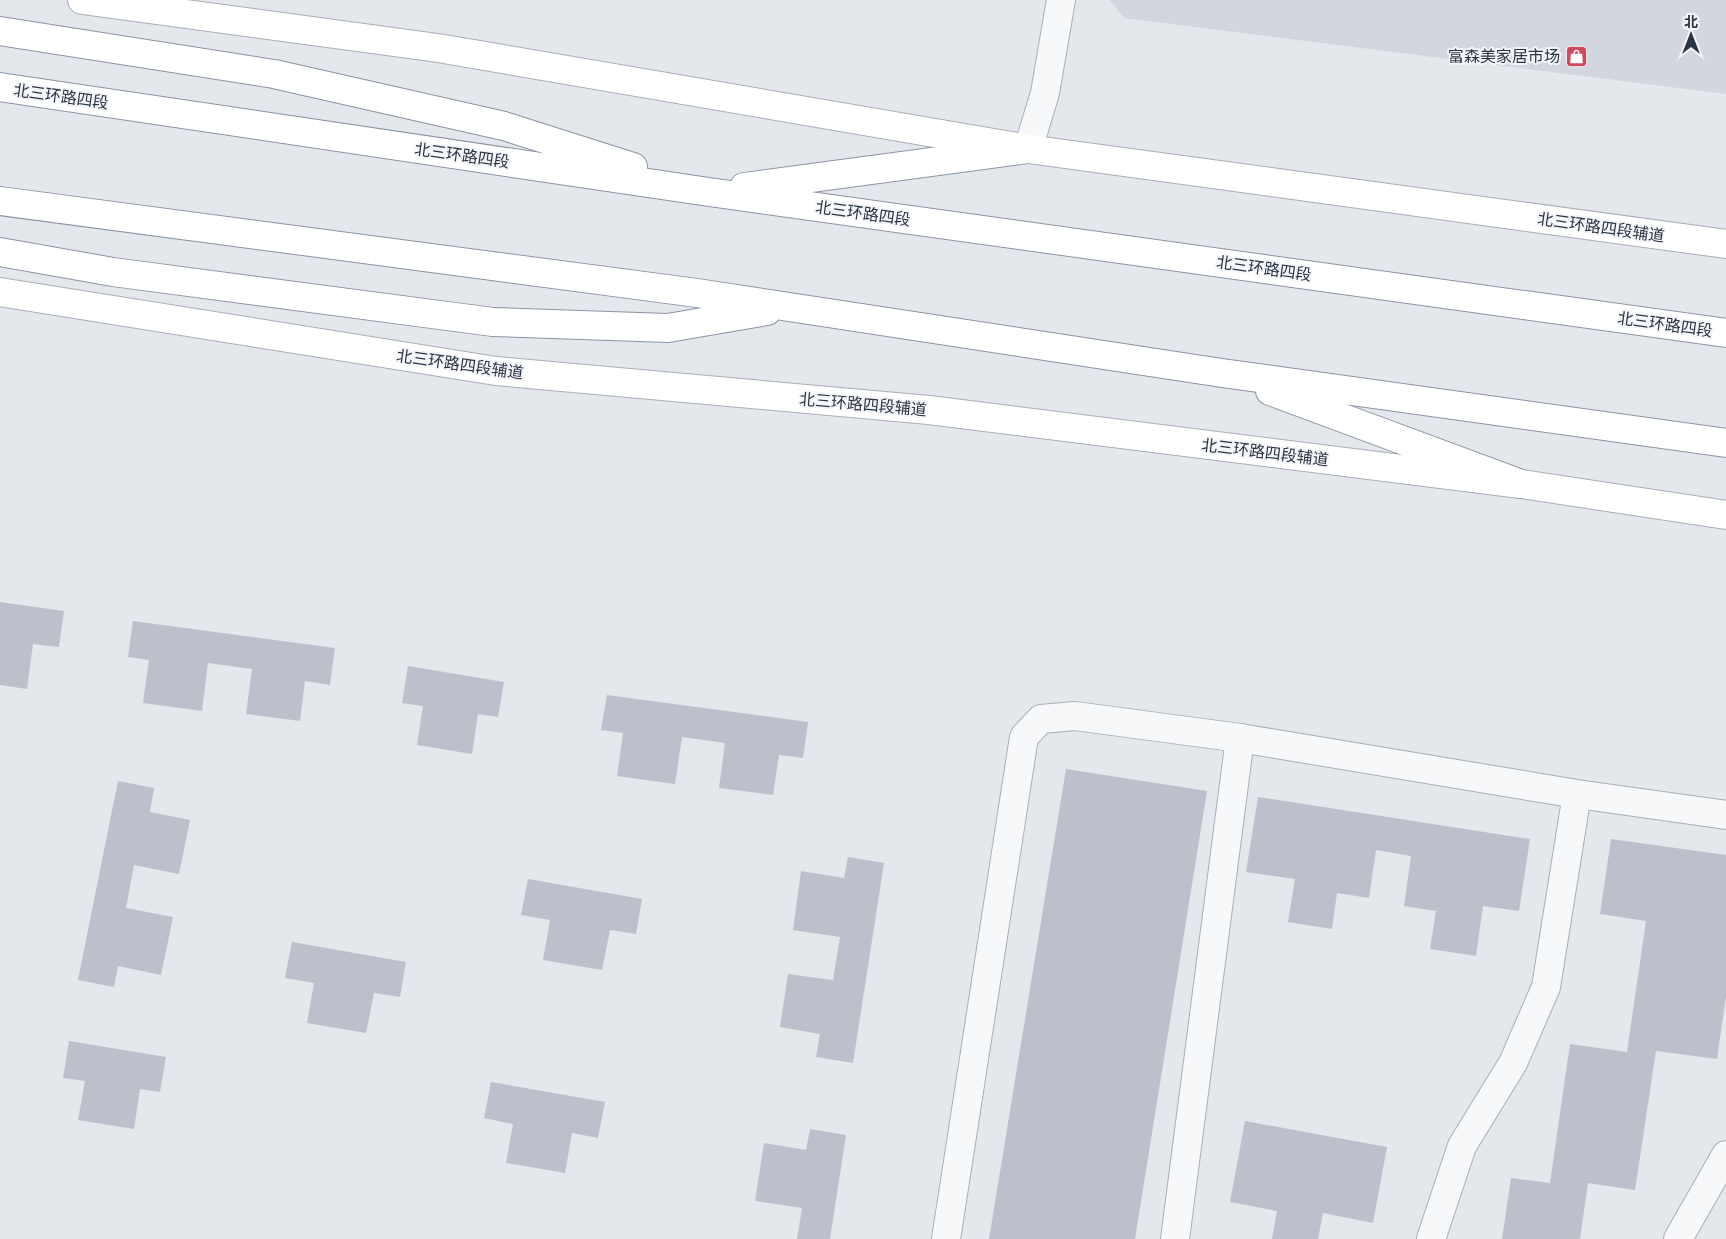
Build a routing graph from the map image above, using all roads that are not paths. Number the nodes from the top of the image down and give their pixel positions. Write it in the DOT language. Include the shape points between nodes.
graph roads {
  1 [pos="82,0"];
  2 [pos="1061,0"];
  3 [pos="1078,0"];
  4 [pos="0,31"];
  5 [pos="1054,37"];
  6 [pos="0,87"];
  7 [pos="1028,149"];
  8 [pos="709,192"];
  9 [pos="0,201"];
  10 [pos="1726,244"];
  11 [pos="0,252"];
  12 [pos="0,292"];
  13 [pos="790,306"];
  14 [pos="1726,332"];
  15 [pos="1222,373"];
  16 [pos="1726,443"];
  17 [pos="1521,484"];
  18 [pos="1726,515"];
  19 [pos="1240,738"];
  20 [pos="1577,794"];
  21 [pos="1726,815"];
  22 [pos="1726,1156"];
  23 [pos="946,1239"];
  24 [pos="1175,1239"];
  25 [pos="1431,1239"];
  26 [pos="1678,1239"];
  1 -- 7 [label="main road, 北三环路四段辅道" via="438,48"];
  2 -- 5 [label="street"];
  3 -- 5 [label="street"];
  4 -- 8 [label="main road" via="274,74 504,126"];
  5 -- 7 [label="street" via="1045,93"];
  6 -- 8 [label="main road, 北三环路四段"];
  7 -- 8 [label="main road"];
  7 -- 10 [label="main road, 北三环路四段辅道"];
  8 -- 14 [label="main road, 北三环路四段"];
  9 -- 13 [label="main road"];
  11 -- 13 [label="main road" via="114,272 493,322 668,328"];
  12 -- 17 [label="main road, 北三环路四段辅道" via="496,371 928,410"];
  13 -- 15 [label="main road"];
  15 -- 16 [label="main road"];
  15 -- 17 [label="main road"];
  17 -- 18 [label="main road, 北三环路四段辅道"];
  19 -- 20 [label="street"];
  19 -- 23 [label="street" via="1075,716 1041,719 1024,738"];
  19 -- 24 [label="street"];
  20 -- 21 [label="street"];
  20 -- 25 [label="street" via="1546,987 1513,1063 1462,1146"];
  22 -- 26 [label="street"];
}
